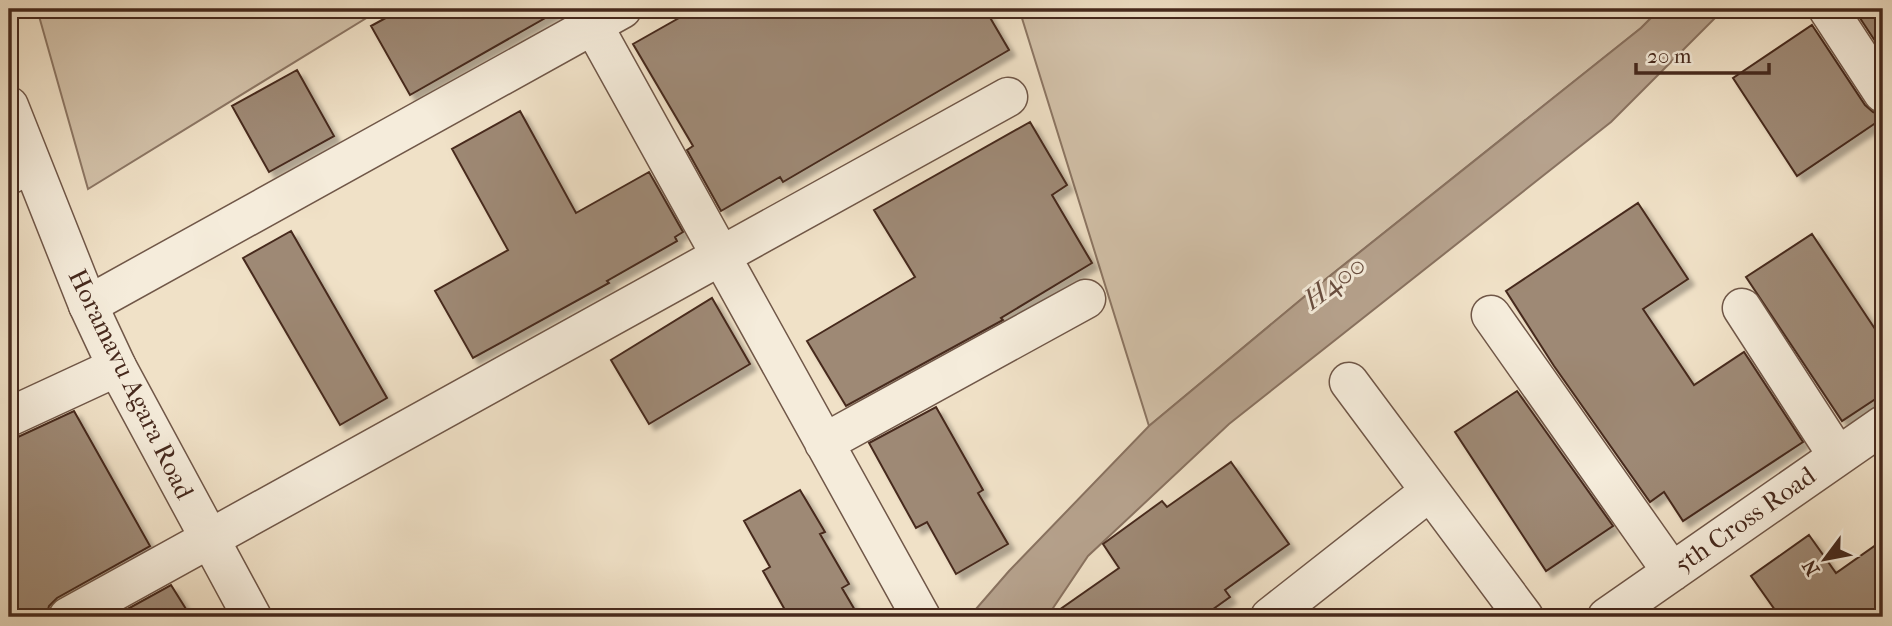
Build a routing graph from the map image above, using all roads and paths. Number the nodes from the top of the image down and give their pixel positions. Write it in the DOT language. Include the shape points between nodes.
graph roads {
  1 [pos="1828,9"];
  2 [pos="608,17"];
  3 [pos="1883,93"];
  4 [pos="1008,97"];
  5 [pos="9,106"];
  6 [pos="20,170"];
  7 [pos="721,255"];
  8 [pos="1086,299"];
  9 [pos="88,305"];
  10 [pos="1742,308"];
  11 [pos="1491,315"];
  12 [pos="117,367"];
  13 [pos="1349,382"];
  14 [pos="9,417"];
  15 [pos="1883,425"];
  16 [pos="824,443"];
  17 [pos="1837,455"];
  18 [pos="1429,492"];
  19 [pos="209,539"];
  20 [pos="1672,572"];
  21 [pos="68,617"];
  22 [pos="252,617"];
  23 [pos="921,617"];
  24 [pos="1270,617"];
  25 [pos="1524,617"];
  26 [pos="1607,617"];
  1 -- 3 [label="street"];
  2 -- 7 [label="street"];
  2 -- 9 [label="street"];
  4 -- 7 [label="street"];
  5 -- 6 [label="street, Horamavu Agara Road"];
  6 -- 9 [label="street, Horamavu Agara Road"];
  7 -- 16 [label="street"];
  7 -- 19 [label="street"];
  8 -- 16 [label="street"];
  9 -- 12 [label="street, Horamavu Agara Road"];
  10 -- 17 [label="street"];
  11 -- 20 [label="street"];
  12 -- 14 [label="street"];
  12 -- 19 [label="street, Horamavu Agara Road"];
  13 -- 18 [label="street"];
  15 -- 17 [label="street, 5th Cross Road"];
  16 -- 23 [label="street"];
  17 -- 20 [label="street, 5th Cross Road"];
  18 -- 24 [label="street"];
  18 -- 25 [label="street"];
  19 -- 21 [label="street"];
  19 -- 22 [label="street, Horamavu Agara Road"];
  20 -- 26 [label="street, 5th Cross Road"];
}
